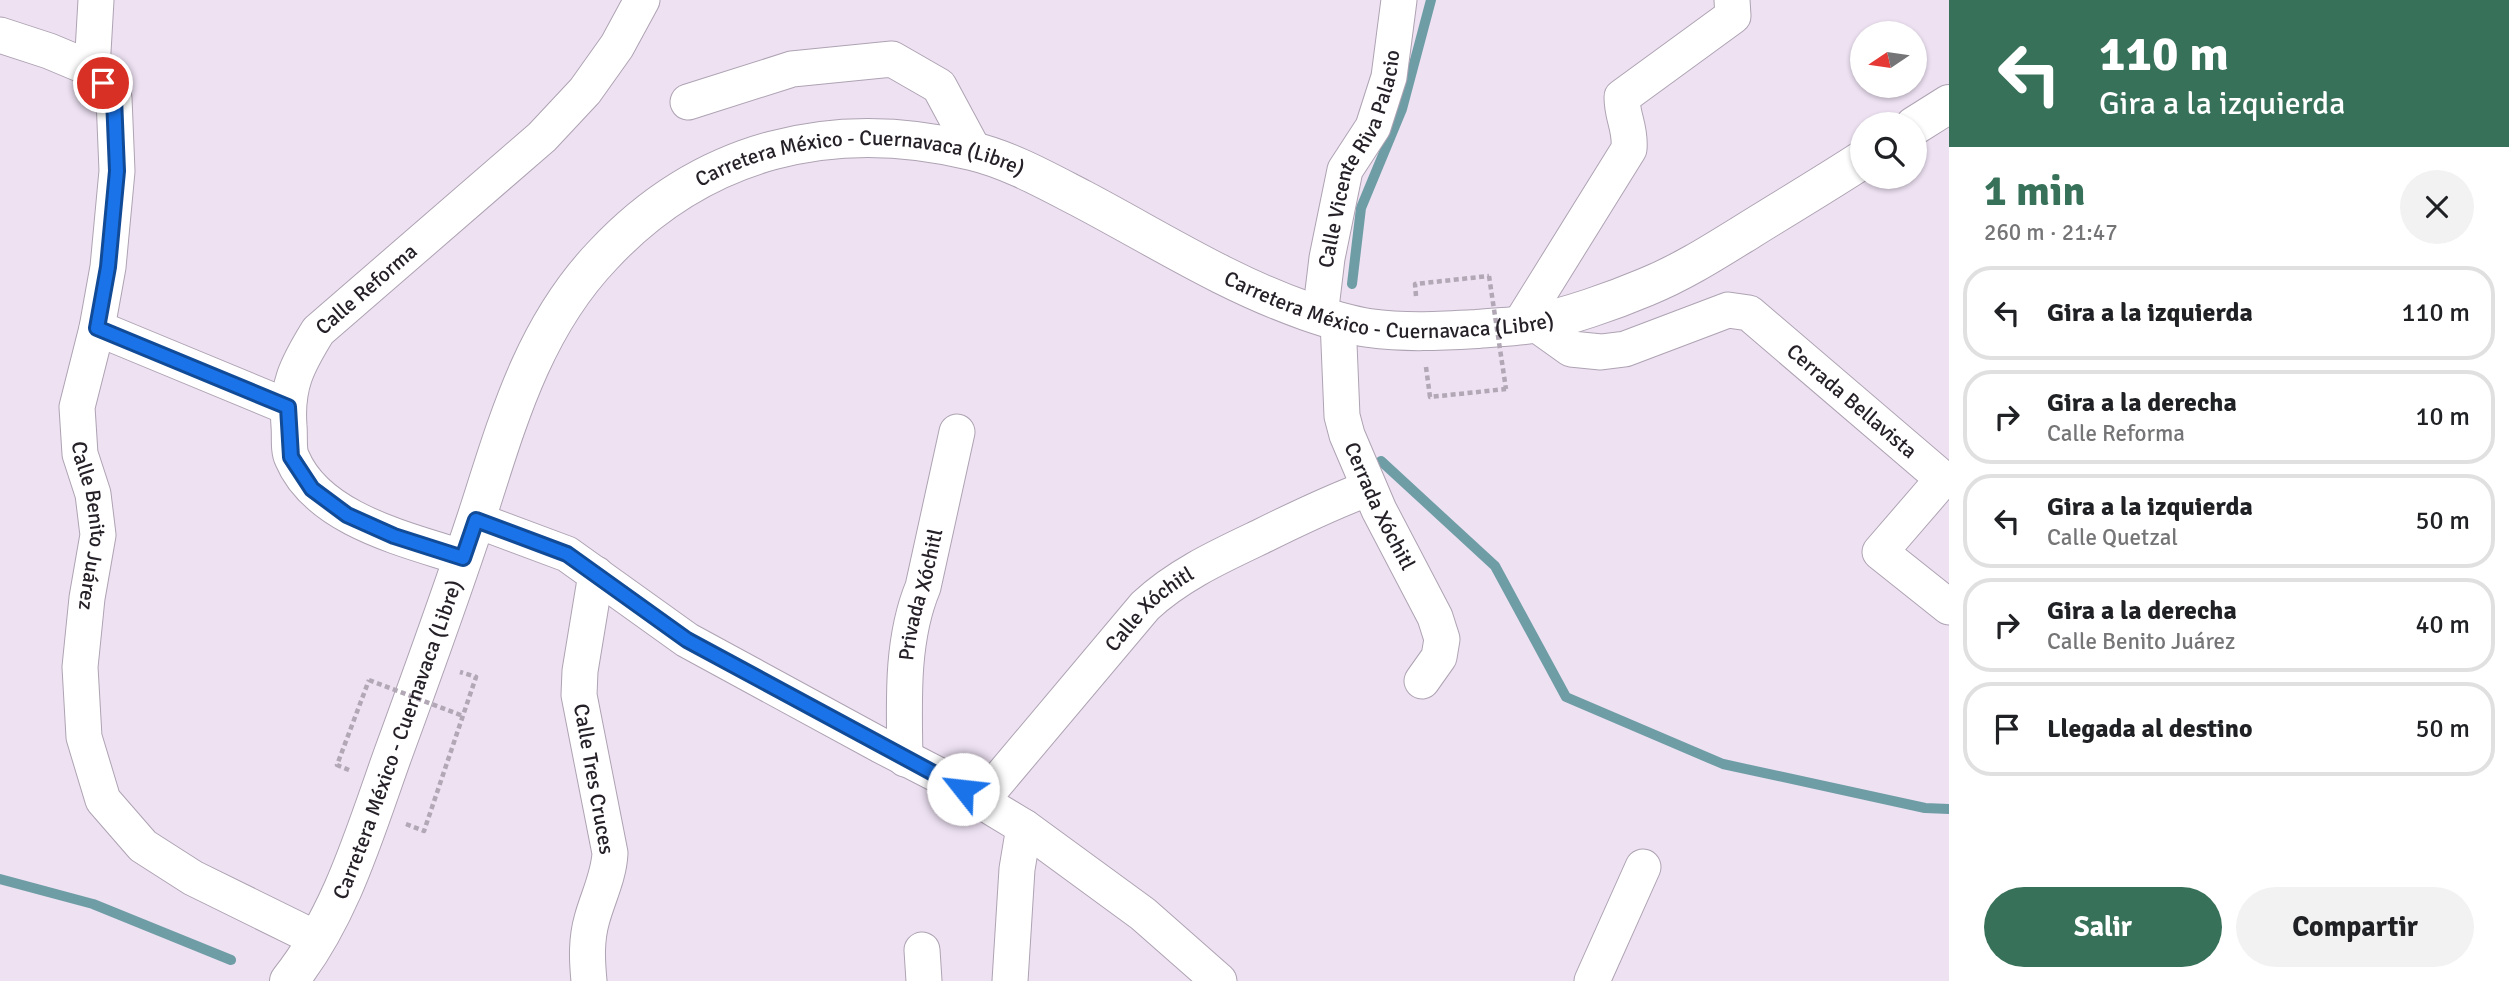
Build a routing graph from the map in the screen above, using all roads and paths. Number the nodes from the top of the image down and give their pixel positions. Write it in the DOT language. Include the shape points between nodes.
graph roads {
  1 [pos="96,0"];
  2 [pos="642,0"];
  3 [pos="1399,0"];
  4 [pos="1732,0"];
  5 [pos="0,35"];
  6 [pos="92,69"];
  7 [pos="688,102"];
  8 [pos="1949,104"];
  9 [pos="1927,118"];
  10 [pos="974,151"];
  11 [pos="1850,167"];
  12 [pos="1415,284"];
  13 [pos="1329,318"];
  14 [pos="1527,325"];
  15 [pos="97,328"];
  16 [pos="1430,397"];
  17 [pos="288,407"];
  18 [pos="957,432"];
  19 [pos="1369,488"];
  20 [pos="476,520"];
  21 [pos="463,558"];
  22 [pos="596,575"];
  23 [pos="1949,607"];
  24 [pos="369,680"];
  25 [pos="1422,681"];
  26 [pos="905,759"];
  27 [pos="981,800"];
  28 [pos="373,811"];
  29 [pos="1024,827"];
  30 [pos="1643,867"];
  31 [pos="317,939"];
  32 [pos="289,981"];
  33 [pos="589,981"];
  34 [pos="1010,981"];
  35 [pos="1219,981"];
  36 [pos="1592,981"];
  1 -- 6 [label="street"];
  2 -- 17 [label="street, Calle Reforma" via="585,91 542,137 318,331 298,364"];
  3 -- 13 [label="street, Calle Vicente Riva Palacio" via="1389,77 1373,127 1345,170 1327,258"];
  4 -- 14 [label="street" via="1733,16 1622,97 1631,133 1629,149"];
  5 -- 6 [label="street"];
  6 -- 15 [label="street, Calle Benito Juárez" via="114,98 117,171"];
  7 -- 10 [label="street" via="792,69 891,59 939,86"];
  8 -- 9 [label="main road"];
  10 -- 13 [label="main road, Carretera México - Cuernavaca (Libre)" via="1011,164 1269,298"];
  10 -- 20 [label="main road, Carretera México - Cuernavaca (Libre)" via="906,139 810,141 733,164 667,201 601,256 539,344"];
  11 -- 14 [label="main road, Carretera México - Cuernavaca (Libre)" via="1658,281"];
  12 -- 16 [label="path, bridge" via="1489,276 1506,389"];
  13 -- 14 [label="main road, Carretera México - Cuernavaca (Libre)" via="1361,327 1430,332"];
  13 -- 19 [label="street, Cerrada Xóchitl" via="1342,416"];
  14 -- 23 [label="street, Cerrada Bellavista" via="1571,349 1601,352 1625,349 1728,310 1749,313 1943,479 1881,552"];
  15 -- 17 [label="street"];
  15 -- 31 [label="street, Calle Benito Juárez" via="77,407 80,454 93,494 99,536 80,667 84,737 103,800 143,846 173,866"];
  17 -- 21 [label="street, Calle Reforma" via="291,457 312,489 347,515"];
  18 -- 26 [label="street, Privada Xóchitl" via="923,587 914,609 906,675"];
  19 -- 25 [label="street, Cerrada Xóchitl" via="1435,617 1441,639 1439,657"];
  19 -- 27 [label="street, Calle Xóchitl" via="1228,552 1164,588"];
  20 -- 21 [label="main road, Carretera México - Cuernavaca (Libre)"];
  20 -- 22 [label="street" via="567,554"];
  21 -- 28 [label="main road, Carretera México - Cuernavaca (Libre)"];
  22 -- 26 [label="street" via="687,640"];
  22 -- 33 [label="street, Calle Tres Cruces" via="579,695 610,853 587,941"];
  24 -- 28 [label="path, bridge" via="463,716 424,831"];
  26 -- 27 [label="street"];
  27 -- 29 [label="street"];
  28 -- 31 [label="main road, Carretera México - Cuernavaca (Libre)" via="352,870"];
  29 -- 34 [label="street"];
  29 -- 35 [label="street" via="1143,914"];
  30 -- 36 [label="street"];
  31 -- 32 [label="main road, Carretera México - Cuernavaca (Libre)"];
}
